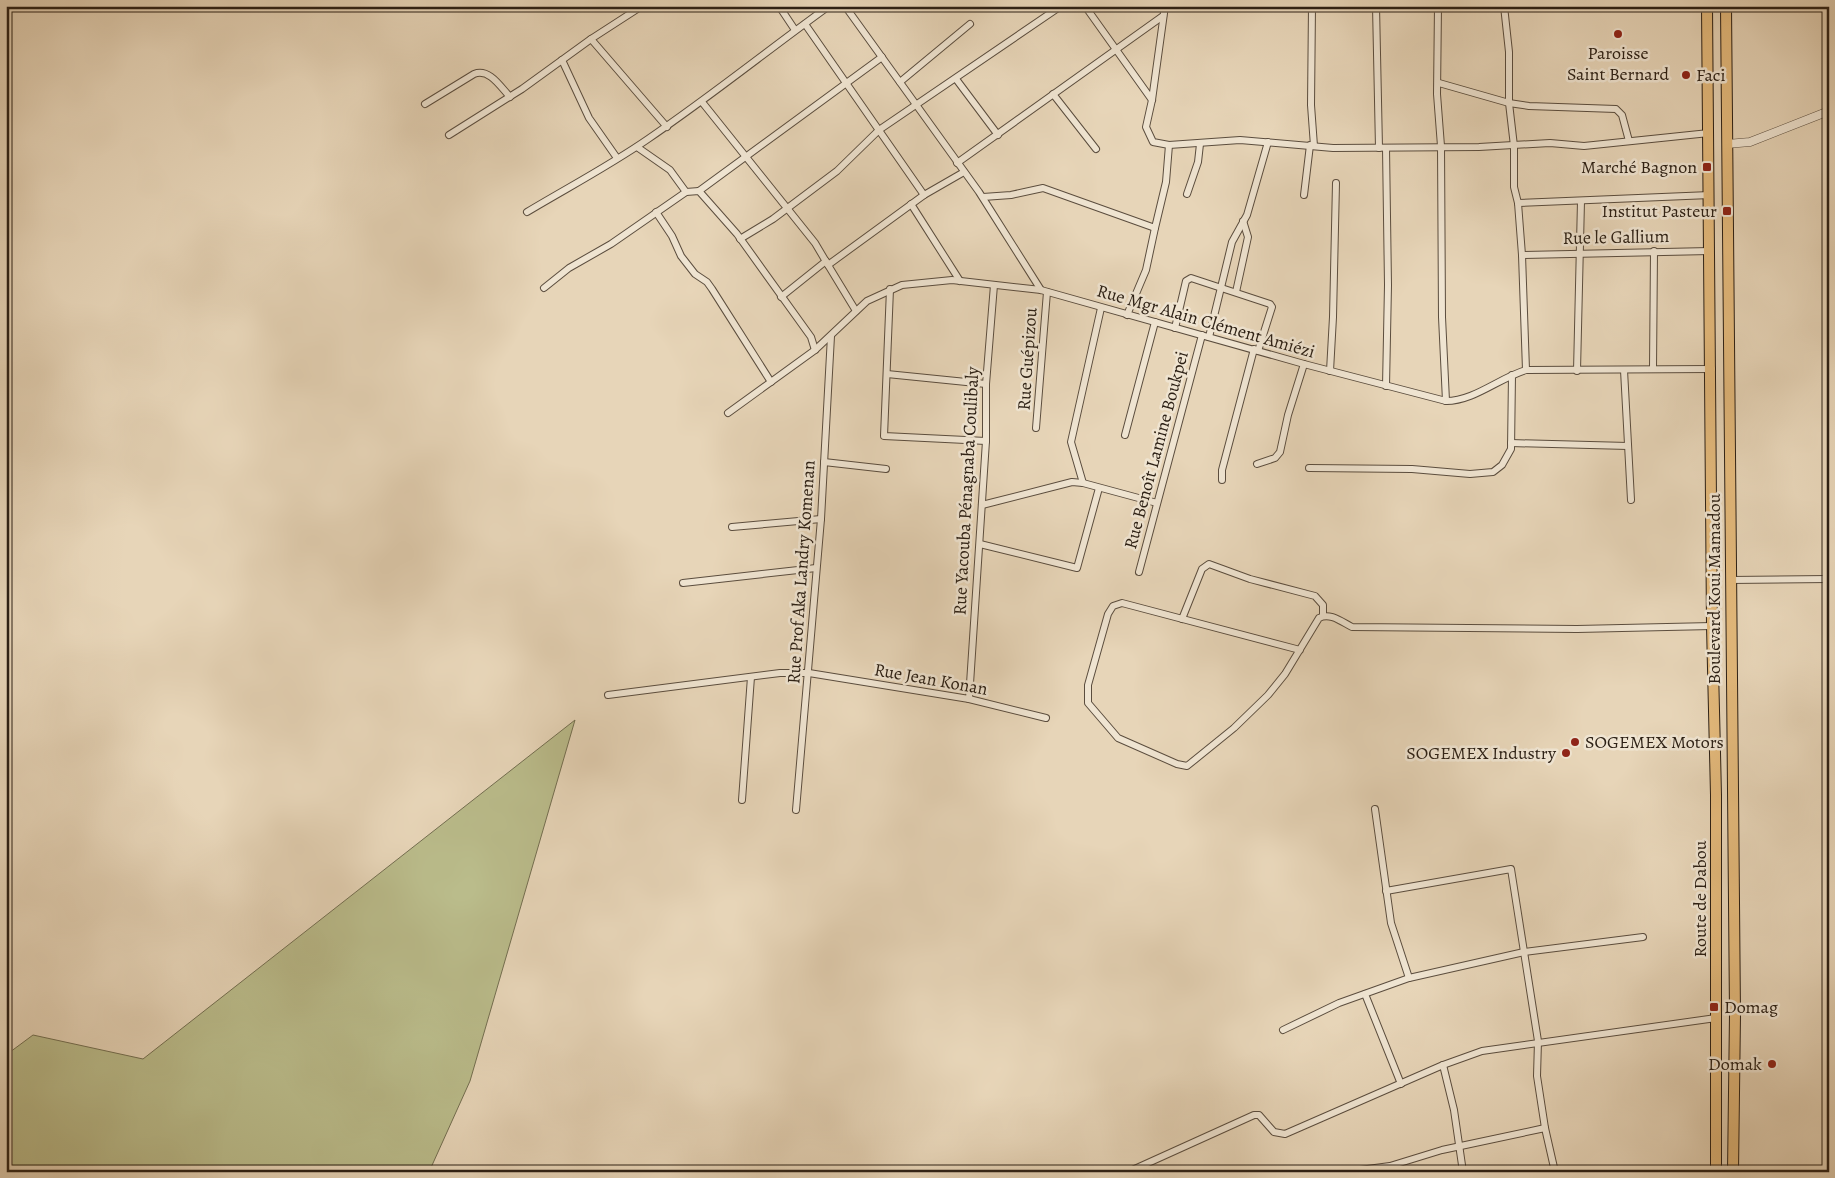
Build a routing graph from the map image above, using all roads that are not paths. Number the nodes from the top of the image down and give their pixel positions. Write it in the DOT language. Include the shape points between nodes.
graph roads {
  1 [pos="642,6"];
  2 [pos="779,6"];
  3 [pos="829,6"];
  4 [pos="845,6"];
  5 [pos="1061,6"];
  6 [pos="1084,6"];
  7 [pos="1165,6"];
  8 [pos="1312,6"];
  9 [pos="1376,6"];
  10 [pos="1438,6"];
  11 [pos="1504,6"];
  12 [pos="1707,6"];
  13 [pos="1726,6"];
  14 [pos="1163,16"];
  15 [pos="805,24"];
  16 [pos="970,24"];
  17 [pos="795,30"];
  18 [pos="591,38"];
  19 [pos="1115,49"];
  20 [pos="882,57"];
  21 [pos="562,60"];
  22 [pos="956,79"];
  23 [pos="846,82"];
  24 [pos="900,82"];
  25 [pos="1439,83"];
  26 [pos="1053,94"];
  27 [pos="510,97"];
  28 [pos="1152,100"];
  29 [pos="702,102"];
  30 [pos="916,103"];
  31 [pos="1509,103"];
  32 [pos="425,104"];
  33 [pos="1829,112"];
  34 [pos="666,127"];
  35 [pos="879,130"];
  36 [pos="998,134"];
  37 [pos="1709,134"];
  38 [pos="449,135"];
  39 [pos="1629,141"];
  40 [pos="1268,142"];
  41 [pos="1200,144"];
  42 [pos="1726,144"];
  43 [pos="1169,145"];
  44 [pos="1312,145"];
  45 [pos="1441,146"];
  46 [pos="1514,146"];
  47 [pos="637,147"];
  48 [pos="1382,148"];
  49 [pos="1096,149"];
  50 [pos="745,156"];
  51 [pos="617,158"];
  52 [pos="958,163"];
  53 [pos="964,172"];
  54 [pos="1336,183"];
  55 [pos="699,191"];
  56 [pos="686,192"];
  57 [pos="1186,194"];
  58 [pos="1710,194"];
  59 [pos="924,195"];
  60 [pos="1304,195"];
  61 [pos="983,197"];
  62 [pos="1581,201"];
  63 [pos="1518,203"];
  64 [pos="911,204"];
  65 [pos="787,208"];
  66 [pos="527,212"];
  67 [pos="656,212"];
  68 [pos="1243,221"];
  69 [pos="1155,228"];
  70 [pos="740,240"];
  71 [pos="1654,251"];
  72 [pos="1710,251"];
  73 [pos="1579,253"];
  74 [pos="1522,255"];
  75 [pos="827,263"];
  76 [pos="960,281"];
  77 [pos="994,285"];
  78 [pos="1221,287"];
  79 [pos="544,288"];
  80 [pos="890,289"];
  81 [pos="1044,291"];
  82 [pos="1236,292"];
  83 [pos="781,297"];
  84 [pos="1101,308"];
  85 [pos="856,311"];
  86 [pos="1127,315"];
  87 [pos="1155,322"];
  88 [pos="1175,328"];
  89 [pos="1202,335"];
  90 [pos="831,336"];
  91 [pos="1209,337"];
  92 [pos="815,350"];
  93 [pos="1256,350"];
  94 [pos="1304,364"];
  95 [pos="1653,369"];
  96 [pos="1712,369"];
  97 [pos="1526,370"];
  98 [pos="1624,370"];
  99 [pos="1330,371"];
  100 [pos="1577,371"];
  101 [pos="887,374"];
  102 [pos="1512,374"];
  103 [pos="771,382"];
  104 [pos="986,384"];
  105 [pos="1386,386"];
  106 [pos="1446,401"];
  107 [pos="728,413"];
  108 [pos="1036,428"];
  109 [pos="1125,436"];
  110 [pos="986,441"];
  111 [pos="1511,443"];
  112 [pos="1628,446"];
  113 [pos="824,462"];
  114 [pos="1257,464"];
  115 [pos="1309,468"];
  116 [pos="886,469"];
  117 [pos="1222,480"];
  118 [pos="1083,483"];
  119 [pos="1099,488"];
  120 [pos="1631,500"];
  121 [pos="1157,503"];
  122 [pos="982,505"];
  123 [pos="821,519"];
  124 [pos="732,527"];
  125 [pos="980,544"];
  126 [pos="816,568"];
  127 [pos="1139,572"];
  128 [pos="1829,579"];
  129 [pos="1730,580"];
  130 [pos="683,583"];
  131 [pos="1323,616"];
  132 [pos="1182,619"];
  133 [pos="1712,626"];
  134 [pos="1300,650"];
  135 [pos="809,673"];
  136 [pos="751,677"];
  137 [pos="608,695"];
  138 [pos="969,700"];
  139 [pos="1046,718"];
  140 [pos="742,800"];
  141 [pos="1375,809"];
  142 [pos="796,810"];
  143 [pos="1386,891"];
  144 [pos="1643,937"];
  145 [pos="1524,952"];
  146 [pos="1410,978"];
  147 [pos="1365,994"];
  148 [pos="1716,1018"];
  149 [pos="1283,1030"];
  150 [pos="1538,1041"];
  151 [pos="1443,1065"];
  152 [pos="1401,1084"];
  153 [pos="1545,1128"];
  154 [pos="1460,1148"];
  155 [pos="1128,1172"];
  156 [pos="1345,1172"];
  157 [pos="1463,1172"];
  158 [pos="1555,1172"];
  159 [pos="1716,1172"];
  160 [pos="1733,1172"];
  1 -- 18 [label="street"];
  2 -- 17 [label="street"];
  3 -- 15 [label="street"];
  4 -- 20 [label="street"];
  5 -- 22 [label="street"];
  6 -- 19 [label="street"];
  7 -- 14 [label="street"];
  8 -- 44 [label="street"];
  9 -- 48 [label="street"];
  10 -- 25 [label="street"];
  11 -- 31 [label="street" via="1509,52"];
  12 -- 37 [label="main road, Boulevard Koui Mamadou"];
  13 -- 42 [label="main road, Boulevard Koui Mamadou"];
  14 -- 19 [label="street"];
  14 -- 28 [label="street"];
  15 -- 17 [label="street"];
  15 -- 23 [label="street"];
  16 -- 24 [label="street"];
  17 -- 29 [label="street"];
  18 -- 21 [label="street"];
  18 -- 34 [label="street"];
  19 -- 26 [label="street"];
  19 -- 28 [label="street"];
  20 -- 23 [label="street"];
  20 -- 24 [label="street"];
  21 -- 27 [label="street"];
  21 -- 51 [label="street" via="589,118"];
  22 -- 30 [label="street"];
  22 -- 36 [label="street"];
  23 -- 35 [label="street"];
  23 -- 50 [label="street"];
  24 -- 30 [label="street"];
  25 -- 31 [label="street"];
  25 -- 45 [label="street"];
  26 -- 36 [label="street"];
  26 -- 49 [label="street"];
  27 -- 32 [label="street" via="487,73 481,72"];
  27 -- 38 [label="street"];
  28 -- 43 [label="street" via="1146,127 1148,136 1153,142"];
  29 -- 34 [label="street"];
  29 -- 50 [label="street"];
  30 -- 35 [label="street"];
  30 -- 52 [label="street"];
  31 -- 39 [label="street" via="1616,109 1622,115"];
  31 -- 46 [label="street"];
  33 -- 42 [label="street" via="1750,142"];
  34 -- 47 [label="street"];
  35 -- 59 [label="street"];
  35 -- 65 [label="street" via="837,172"];
  36 -- 52 [label="street"];
  37 -- 39 [label="street"];
  37 -- 58 [label="main road, Boulevard Koui Mamadou"];
  39 -- 46 [label="street" via="1584,146 1550,143"];
  40 -- 41 [label="street" via="1240,140"];
  40 -- 44 [label="street"];
  40 -- 68 [label="street"];
  41 -- 43 [label="street"];
  41 -- 57 [label="street" via="1198,162"];
  42 -- 129 [label="main road, Boulevard Koui Mamadou"];
  43 -- 69 [label="street" via="1166,182"];
  44 -- 48 [label="street"];
  44 -- 60 [label="street"];
  45 -- 46 [label="street"];
  45 -- 48 [label="street"];
  45 -- 106 [label="street"];
  46 -- 63 [label="street" via="1514,187"];
  47 -- 51 [label="street"];
  47 -- 56 [label="street" via="670,170"];
  48 -- 105 [label="street" via="1388,286"];
  50 -- 55 [label="street"];
  50 -- 65 [label="street"];
  51 -- 66 [label="street"];
  52 -- 53 [label="street"];
  53 -- 59 [label="street"];
  53 -- 61 [label="street"];
  54 -- 99 [label="street"];
  55 -- 56 [label="street"];
  55 -- 70 [label="street"];
  56 -- 67 [label="street"];
  58 -- 62 [label="street"];
  58 -- 72 [label="main road, Boulevard Koui Mamadou"];
  59 -- 64 [label="street"];
  61 -- 69 [label="street" via="1043,188"];
  61 -- 81 [label="street"];
  62 -- 63 [label="street"];
  62 -- 73 [label="street"];
  63 -- 74 [label="street"];
  64 -- 75 [label="street"];
  64 -- 76 [label="street"];
  65 -- 70 [label="street"];
  65 -- 75 [label="street"];
  67 -- 79 [label="street" via="611,244 569,268"];
  67 -- 103 [label="street" via="681,256 712,290"];
  68 -- 78 [label="street" via="1232,242"];
  68 -- 82 [label="street" via="1248,238"];
  69 -- 86 [label="street" via="1146,270"];
  70 -- 83 [label="street"];
  71 -- 72 [label="street, Rue le Gallium"];
  71 -- 73 [label="street, Rue le Gallium"];
  71 -- 95 [label="street"];
  72 -- 96 [label="main road, Boulevard Koui Mamadou"];
  73 -- 74 [label="street, Rue le Gallium"];
  73 -- 100 [label="street"];
  74 -- 97 [label="street"];
  75 -- 83 [label="street"];
  75 -- 85 [label="street"];
  76 -- 77 [label="street, Rue Mgr Alain Clément Amiézi"];
  76 -- 80 [label="street, Rue Mgr Alain Clément Amiézi" via="924,281"];
  77 -- 81 [label="street, Rue Mgr Alain Clément Amiézi"];
  77 -- 104 [label="street, Rue Yacouba Pénagnaba Coulibaly"];
  78 -- 82 [label="street"];
  78 -- 88 [label="street" via="1189,278"];
  78 -- 91 [label="street"];
  80 -- 85 [label="street, Rue Mgr Alain Clément Amiézi"];
  80 -- 101 [label="street"];
  81 -- 84 [label="street, Rue Mgr Alain Clément Amiézi"];
  81 -- 108 [label="street, Rue Guépizou"];
  82 -- 93 [label="street" via="1272,307"];
  83 -- 92 [label="street" via="811,337"];
  84 -- 86 [label="street, Rue Mgr Alain Clément Amiézi"];
  84 -- 118 [label="street" via="1071,442"];
  85 -- 90 [label="street, Rue Mgr Alain Clément Amiézi"];
  86 -- 87 [label="street, Rue Mgr Alain Clément Amiézi"];
  87 -- 88 [label="street, Rue Mgr Alain Clément Amiézi"];
  87 -- 109 [label="street"];
  88 -- 89 [label="street, Rue Mgr Alain Clément Amiézi"];
  89 -- 91 [label="street, Rue Mgr Alain Clément Amiézi"];
  89 -- 121 [label="street, Rue Benoît Lamine Boukpei"];
  90 -- 92 [label="street, Rue Mgr Alain Clément Amiézi"];
  90 -- 113 [label="street, Rue Prof Aka Landry Komenan"];
  91 -- 93 [label="street, Rue Mgr Alain Clément Amiézi"];
  92 -- 103 [label="street, Rue Mgr Alain Clément Amiézi"];
  93 -- 94 [label="street, Rue Mgr Alain Clément Amiézi"];
  93 -- 117 [label="street" via="1222,470"];
  94 -- 99 [label="street, Rue Mgr Alain Clément Amiézi"];
  94 -- 114 [label="street" via="1280,452 1275,458"];
  95 -- 96 [label="street, Rue Mgr Alain Clément Amiézi"];
  95 -- 98 [label="street, Rue Mgr Alain Clément Amiézi"];
  96 -- 133 [label="main road, Boulevard Koui Mamadou"];
  97 -- 100 [label="street, Rue Mgr Alain Clément Amiézi"];
  97 -- 102 [label="street, Rue Mgr Alain Clément Amiézi"];
  98 -- 100 [label="street, Rue Mgr Alain Clément Amiézi"];
  98 -- 112 [label="street"];
  99 -- 105 [label="street, Rue Mgr Alain Clément Amiézi"];
  101 -- 104 [label="street"];
  101 -- 110 [label="street" via="884,436"];
  102 -- 106 [label="street, Rue Mgr Alain Clément Amiézi" via="1460,401"];
  102 -- 111 [label="street"];
  103 -- 107 [label="street, Rue Mgr Alain Clément Amiézi"];
  104 -- 110 [label="street, Rue Yacouba Pénagnaba Coulibaly"];
  105 -- 106 [label="street, Rue Mgr Alain Clément Amiézi"];
  110 -- 122 [label="street, Rue Yacouba Pénagnaba Coulibaly"];
  111 -- 112 [label="street"];
  111 -- 115 [label="street" via="1508,458 1493,472"];
  112 -- 120 [label="street"];
  113 -- 116 [label="street"];
  113 -- 123 [label="street, Rue Prof Aka Landry Komenan"];
  118 -- 119 [label="street"];
  118 -- 122 [label="street" via="1072,482"];
  119 -- 121 [label="street"];
  119 -- 125 [label="street" via="1077,568"];
  121 -- 127 [label="street, Rue Benoît Lamine Boukpei"];
  122 -- 125 [label="street, Rue Yacouba Pénagnaba Coulibaly"];
  123 -- 124 [label="street"];
  123 -- 126 [label="street, Rue Prof Aka Landry Komenan"];
  125 -- 138 [label="street, Rue Yacouba Pénagnaba Coulibaly"];
  126 -- 130 [label="street"];
  126 -- 135 [label="street, Rue Prof Aka Landry Komenan"];
  128 -- 129 [label="street"];
  129 -- 160 [label="main road, Boulevard Koui Mamadou" via="1735,1014"];
  131 -- 132 [label="street" via="1323,604 1315,596 1250,579 1209,564 1202,569"];
  131 -- 133 [label="street" via="1328,615 1352,627 1576,629"];
  131 -- 134 [label="street"];
  132 -- 134 [label="street"];
  132 -- 134 [label="street" via="1122,603 1113,606 1086,694 1088,703 1118,738 1182,766 1192,764 1252,712 1285,674"];
  133 -- 148 [label="main road, Route de Dabou"];
  135 -- 136 [label="street, Rue Jean Konan"];
  135 -- 138 [label="street, Rue Jean Konan"];
  135 -- 142 [label="street, Rue Prof Aka Landry Komenan"];
  136 -- 137 [label="street, Rue Jean Konan"];
  136 -- 140 [label="street"];
  138 -- 139 [label="street, Rue Jean Konan"];
  141 -- 143 [label="street"];
  143 -- 145 [label="street" via="1511,870"];
  143 -- 146 [label="street" via="1391,923"];
  144 -- 145 [label="street"];
  145 -- 146 [label="street"];
  145 -- 150 [label="street"];
  146 -- 147 [label="street"];
  147 -- 149 [label="street"];
  147 -- 152 [label="street"];
  148 -- 150 [label="street"];
  148 -- 159 [label="main road, Route de Dabou"];
  150 -- 151 [label="street" via="1482,1051"];
  150 -- 153 [label="street" via="1537,1076"];
  151 -- 152 [label="street"];
  151 -- 154 [label="street"];
  152 -- 155 [label="street" via="1285,1134 1274,1132 1259,1115 1254,1115"];
  153 -- 154 [label="street"];
  153 -- 158 [label="street"];
  154 -- 156 [label="street" via="1442,1150 1390,1166"];
  154 -- 157 [label="street"];
}
